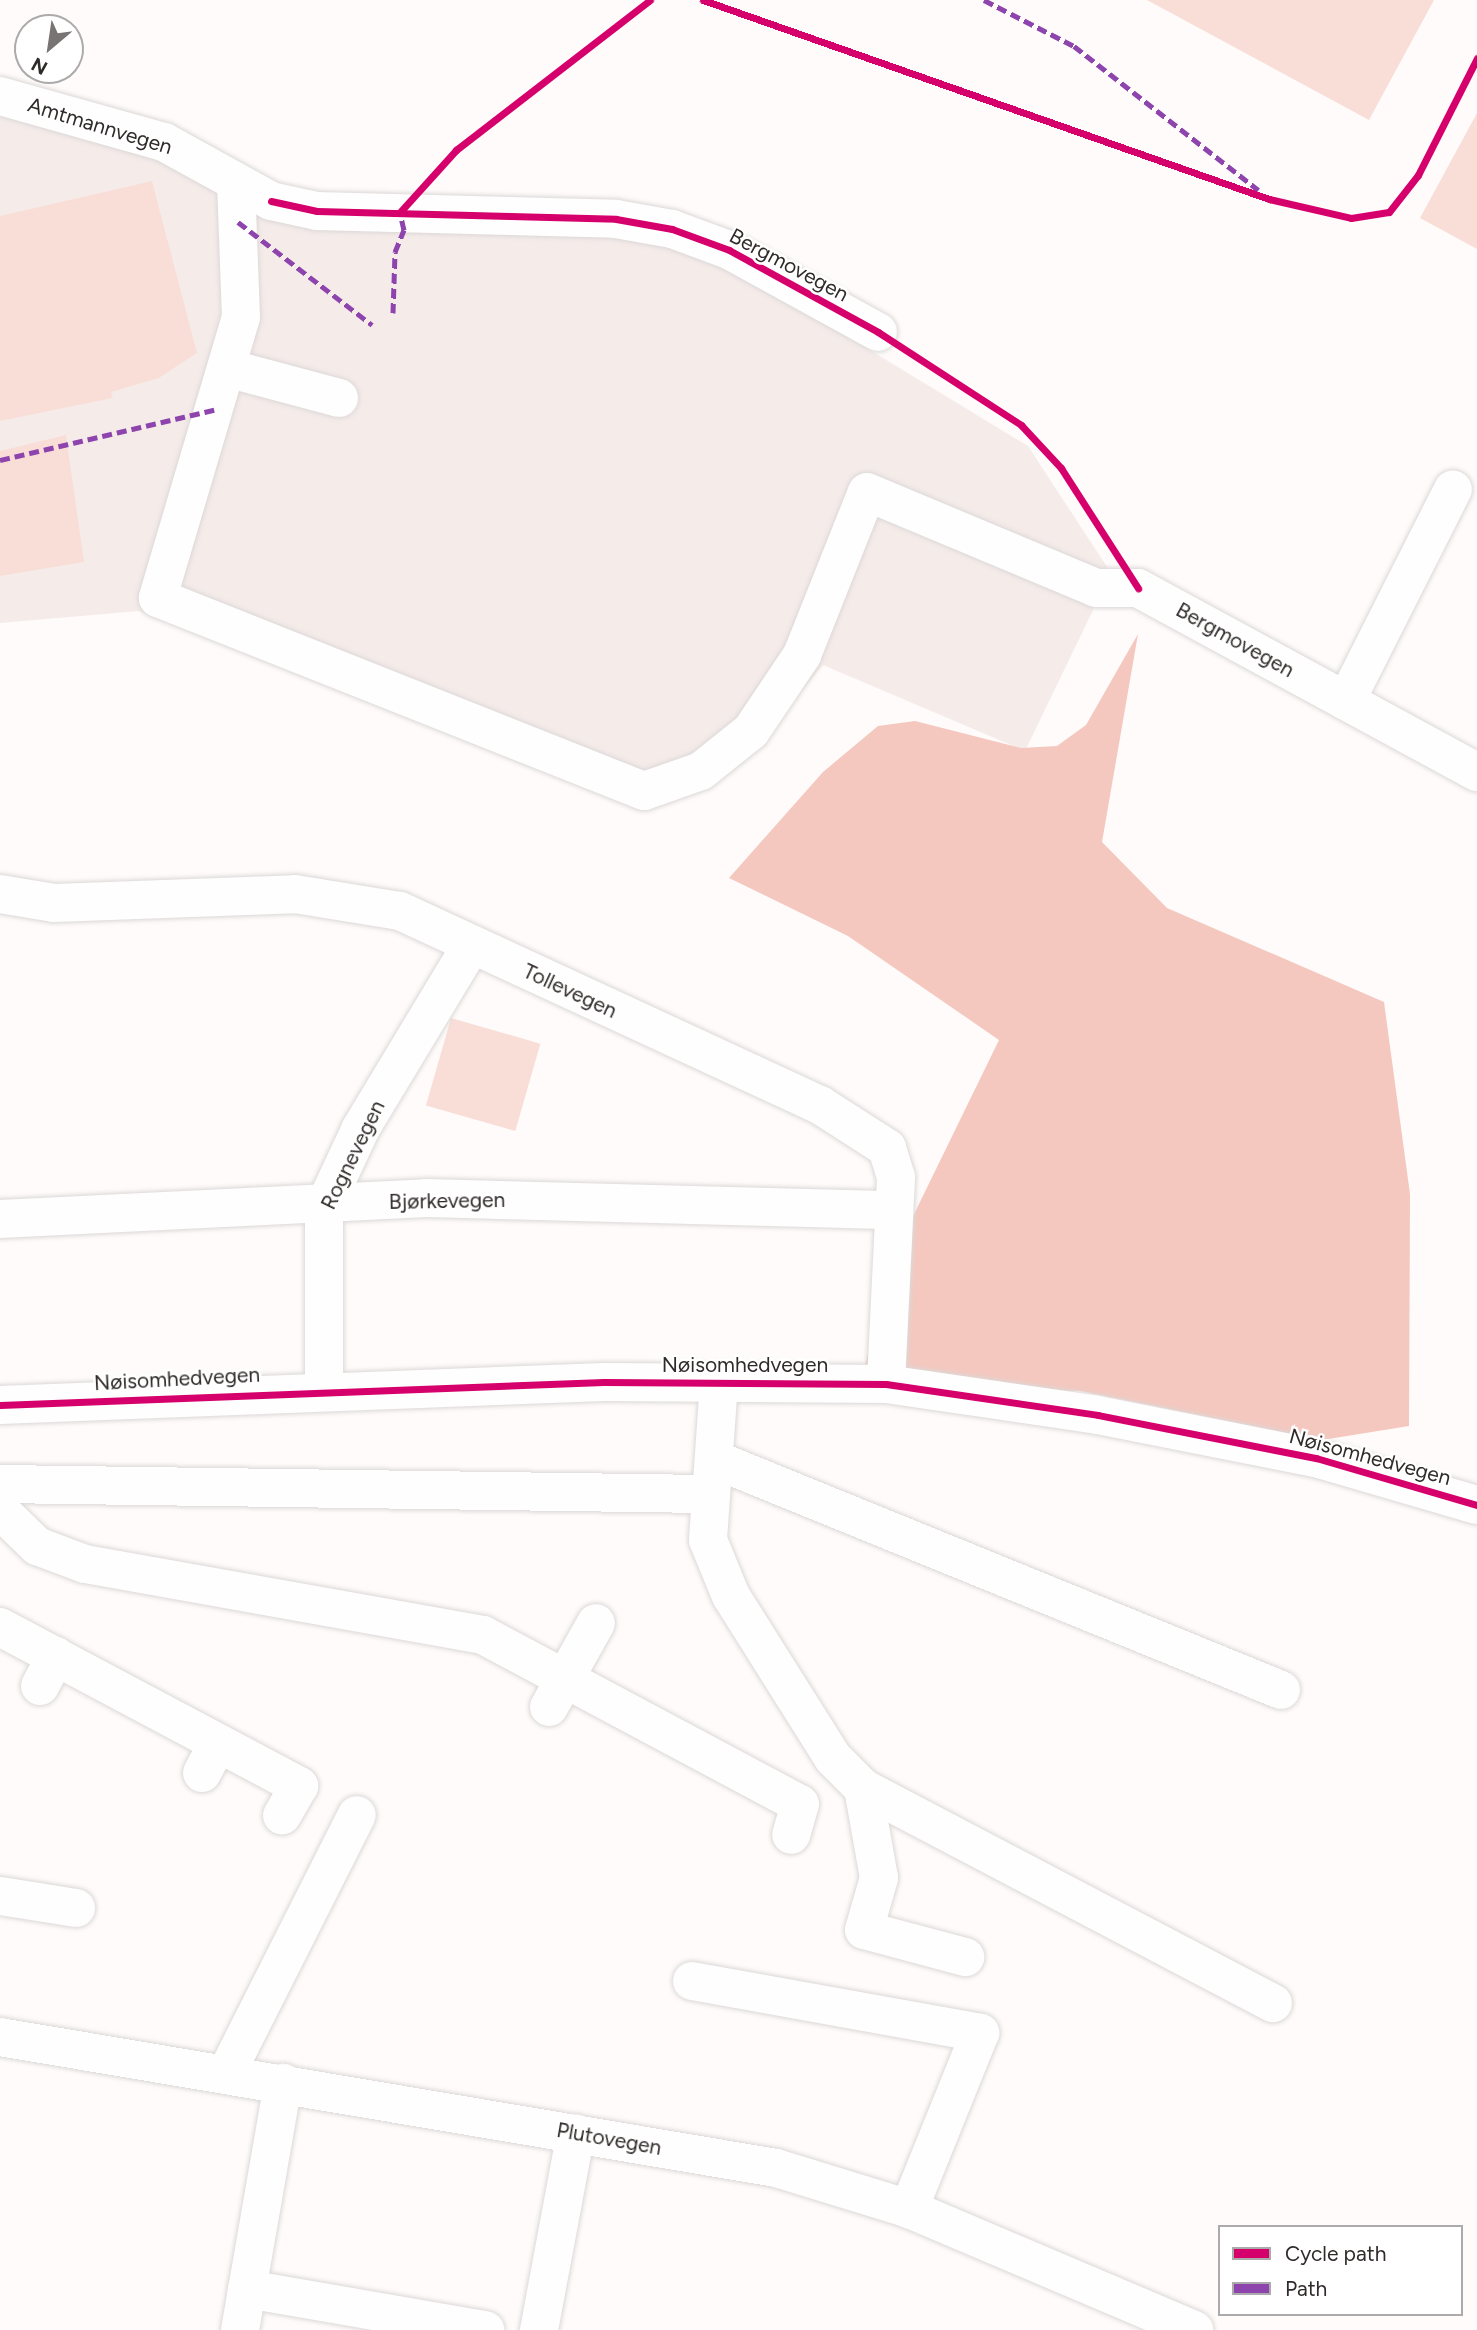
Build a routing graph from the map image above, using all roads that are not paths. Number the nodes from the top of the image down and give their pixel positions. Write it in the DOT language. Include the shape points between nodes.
graph roads {
  1 [pos="0,96"];
  2 [pos="236,182"];
  3 [pos="271,201"];
  4 [pos="878,332"];
  5 [pos="227,368"];
  6 [pos="339,398"];
  7 [pos="1453,489"];
  8 [pos="1346,701"];
  9 [pos="1477,772"];
  10 [pos="0,894"];
  11 [pos="471,946"];
  12 [pos="324,1208"];
  13 [pos="894,1210"];
  14 [pos="0,1219"];
  15 [pos="719,1382"];
  16 [pos="886,1384"];
  17 [pos="324,1389"];
  18 [pos="0,1405"];
  19 [pos="712,1477"];
  20 [pos="0,1484"];
  21 [pos="1477,1505"];
  22 [pos="0,1510"];
  23 [pos="596,1623"];
  24 [pos="0,1627"];
  25 [pos="1280,1690"];
  26 [pos="557,1693"];
  27 [pos="863,1788"];
  28 [pos="357,1815"];
  29 [pos="282,1816"];
  30 [pos="791,1835"];
  31 [pos="0,1896"];
  32 [pos="76,1908"];
  33 [pos="965,1957"];
  34 [pos="692,1981"];
  35 [pos="1273,2003"];
  36 [pos="0,2037"];
  37 [pos="226,2074"];
  38 [pos="283,2083"];
  39 [pos="576,2133"];
  40 [pos="909,2208"];
  41 [pos="247,2289"];
  42 [pos="240,2330"];
  43 [pos="485,2330"];
  44 [pos="539,2330"];
  45 [pos="1194,2330"];
  1 -- 2 [label="street, Amtmannvegen" via="164,142"];
  2 -- 3 [label="street, Amtmannvegen"];
  2 -- 5 [label="street" via="242,317"];
  3 -- 4 [label="street, Bergmovegen" via="317,211 616,219 673,229 729,250"];
  5 -- 6 [label="street"];
  5 -- 8 [label="street, Bergmovegen" via="158,598 644,791 701,771 751,731 802,654 867,492 1096,588 1138,588"];
  7 -- 8 [label="street"];
  8 -- 9 [label="street, Bergmovegen"];
  10 -- 11 [label="street, Tollevegen" via="54,903 295,894 352,898 400,911"];
  11 -- 12 [label="street, Rognevegen" via="361,1128"];
  11 -- 13 [label="street, Tollevegen" via="820,1105 887,1148 896,1178"];
  12 -- 13 [label="street, Bjørkevegen" via="426,1198"];
  12 -- 14 [label="street, Bjørkevegen"];
  12 -- 17 [label="street, Rognevegen"];
  13 -- 16 [label="street, Tollevegen"];
  15 -- 16 [label="street, Nøisomhedvegen"];
  15 -- 17 [label="street, Nøisomhedvegen"];
  15 -- 19 [label="street"];
  16 -- 21 [label="street, Nøisomhedvegen" via="1098,1415 1316,1458"];
  17 -- 18 [label="street, Nøisomhedvegen"];
  19 -- 20 [label="street"];
  19 -- 25 [label="street"];
  19 -- 27 [label="street" via="708,1540 731,1596 833,1758"];
  22 -- 26 [label="street" via="37,1546 85,1564 475,1649"];
  23 -- 26 [label="street"];
  24 -- 29 [label="street" via="48,1671 210,1758 299,1786"];
  26 -- 30 [label="street" via="719,1780 800,1804"];
  27 -- 33 [label="street" via="879,1878 864,1930"];
  27 -- 35 [label="street"];
  28 -- 37 [label="street"];
  31 -- 32 [label="street"];
  34 -- 40 [label="street" via="980,2033"];
  36 -- 37 [label="street, Plutovegen"];
  37 -- 38 [label="street, Plutovegen"];
  38 -- 39 [label="street, Plutovegen"];
  38 -- 41 [label="street"];
  39 -- 40 [label="street, Plutovegen" via="776,2168"];
  39 -- 44 [label="street"];
  40 -- 45 [label="street, Plutovegen"];
  41 -- 42 [label="street"];
  41 -- 43 [label="street"];
}
